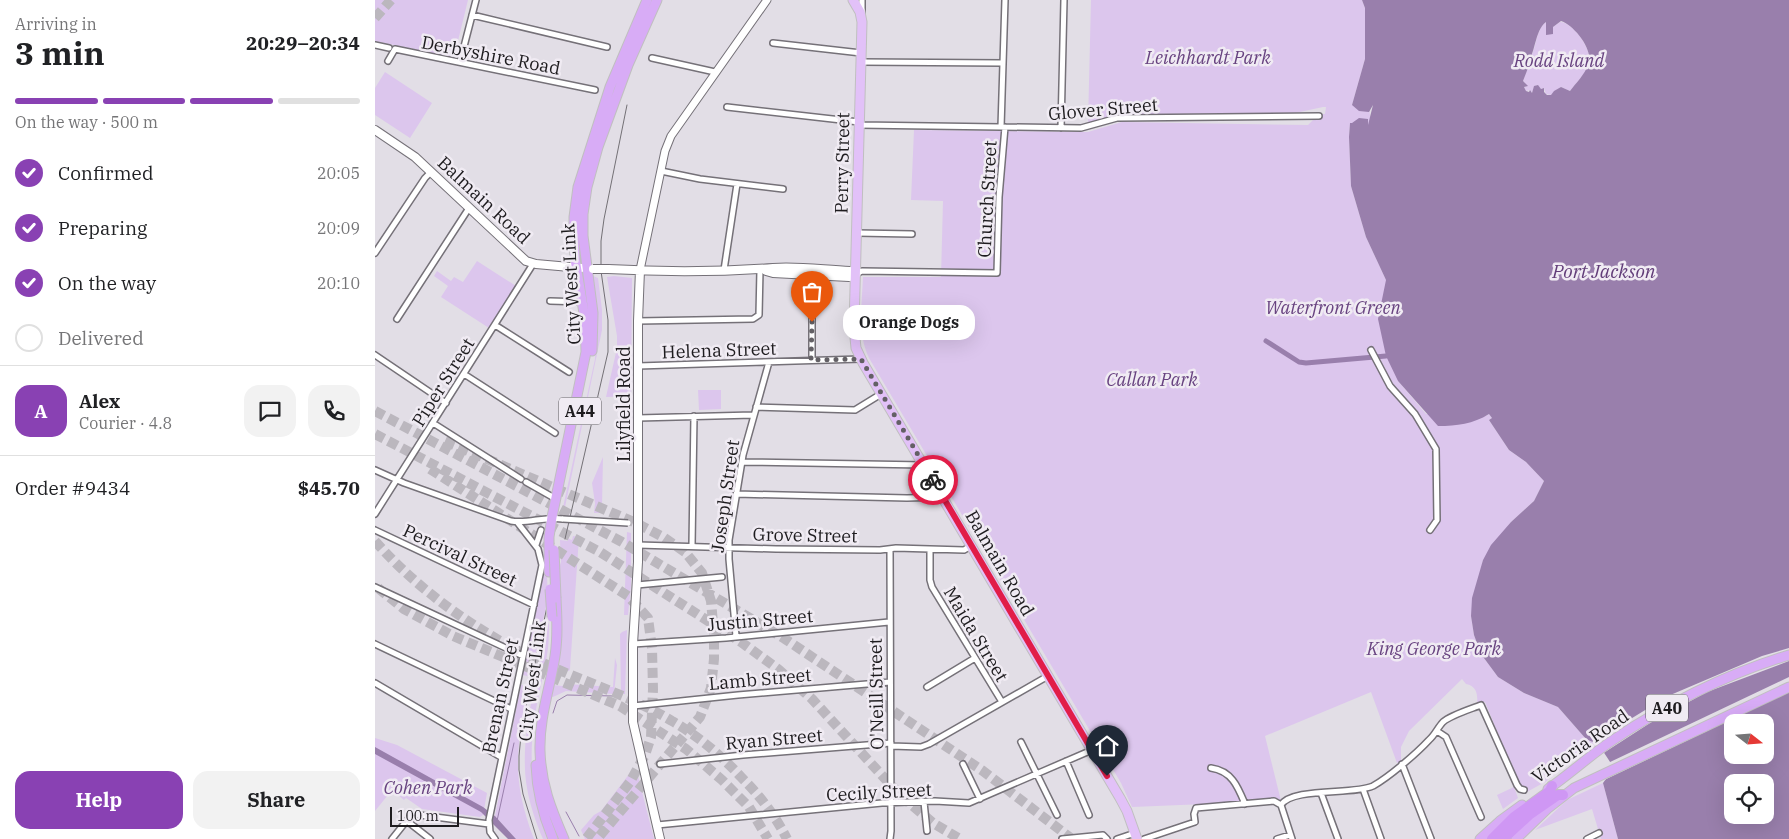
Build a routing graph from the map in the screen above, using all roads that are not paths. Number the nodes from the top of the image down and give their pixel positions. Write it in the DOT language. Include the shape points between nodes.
graph roads {
  1 [pos="476,0"];
  2 [pos="657,0"];
  3 [pos="767,0"];
  4 [pos="845,0"];
  5 [pos="853,0"];
  6 [pos="862,0"];
  7 [pos="1005,0"];
  8 [pos="1064,0"];
  9 [pos="645,2"];
  10 [pos="472,15"];
  11 [pos="862,17"];
  12 [pos="773,44"];
  13 [pos="375,46"];
  14 [pos="607,47"];
  15 [pos="389,48"];
  16 [pos="652,58"];
  17 [pos="861,58"];
  18 [pos="388,61"];
  19 [pos="460,62"];
  20 [pos="1003,63"];
  21 [pos="715,72"];
  22 [pos="595,90"];
  23 [pos="727,107"];
  24 [pos="1319,116"];
  25 [pos="859,123"];
  26 [pos="1003,127"];
  27 [pos="1061,128"];
  28 [pos="375,130"];
  29 [pos="661,171"];
  30 [pos="431,172"];
  31 [pos="737,184"];
  32 [pos="783,189"];
  33 [pos="469,208"];
  34 [pos="857,233"];
  35 [pos="912,234"];
  36 [pos="375,253"];
  37 [pos="533,264"];
  38 [pos="585,268"];
  39 [pos="639,270"];
  40 [pos="724,270"];
  41 [pos="760,270"];
  42 [pos="812,272"];
  43 [pos="856,274"];
  44 [pos="550,301"];
  45 [pos="583,302"];
  46 [pos="397,319"];
  47 [pos="638,320"];
  48 [pos="495,325"];
  49 [pos="1371,350"];
  50 [pos="375,355"];
  51 [pos="861,359"];
  52 [pos="811,360"];
  53 [pos="769,362"];
  54 [pos="638,366"];
  55 [pos="569,372"];
  56 [pos="464,374"];
  57 [pos="881,394"];
  58 [pos="446,403"];
  59 [pos="756,408"];
  60 [pos="753,415"];
  61 [pos="694,416"];
  62 [pos="638,418"];
  63 [pos="433,423"];
  64 [pos="555,433"];
  65 [pos="742,462"];
  66 [pos="924,465"];
  67 [pos="375,470"];
  68 [pos="397,480"];
  69 [pos="736,494"];
  70 [pos="942,497"];
  71 [pos="556,498"];
  72 [pos="375,514"];
  73 [pos="558,518"];
  74 [pos="517,522"];
  75 [pos="637,524"];
  76 [pos="375,530"];
  77 [pos="541,530"];
  78 [pos="1430,530"];
  79 [pos="536,545"];
  80 [pos="638,545"];
  81 [pos="692,546"];
  82 [pos="971,546"];
  83 [pos="728,548"];
  84 [pos="893,549"];
  85 [pos="930,549"];
  86 [pos="722,577"];
  87 [pos="637,585"];
  88 [pos="375,587"];
  89 [pos="534,604"];
  90 [pos="889,622"];
  91 [pos="736,636"];
  92 [pos="375,644"];
  93 [pos="633,644"];
  94 [pos="1789,655"];
  95 [pos="523,656"];
  96 [pos="975,658"];
  97 [pos="1048,676"];
  98 [pos="890,682"];
  99 [pos="375,683"];
  100 [pos="927,687"];
  101 [pos="1789,687"];
  102 [pos="1002,702"];
  103 [pos="633,706"];
  104 [pos="511,709"];
  105 [pos="1437,731"];
  106 [pos="1021,742"];
  107 [pos="891,745"];
  108 [pos="1092,750"];
  109 [pos="501,757"];
  110 [pos="1066,761"];
  111 [pos="660,764"];
  112 [pos="963,764"];
  113 [pos="1402,764"];
  114 [pos="1211,768"];
  115 [pos="1037,773"];
  116 [pos="1554,784"];
  117 [pos="1363,789"];
  118 [pos="1524,790"];
  119 [pos="1321,793"];
  120 [pos="1563,795"];
  121 [pos="980,799"];
  122 [pos="924,802"];
  123 [pos="890,803"];
  124 [pos="1245,804"];
  125 [pos="1281,804"];
  126 [pos="1089,814"];
  127 [pos="1057,815"];
  128 [pos="1481,818"];
  129 [pos="407,821"];
  130 [pos="489,822"];
  131 [pos="657,825"];
  132 [pos="927,831"];
  133 [pos="1599,833"];
  134 [pos="1136,836"];
  135 [pos="1105,837"];
  136 [pos="1291,837"];
  137 [pos="1081,838"];
  138 [pos="392,839"];
  139 [pos="430,839"];
  140 [pos="495,839"];
  141 [pos="553,839"];
  142 [pos="564,839"];
  143 [pos="660,839"];
  144 [pos="890,839"];
  145 [pos="1062,839"];
  146 [pos="1117,839"];
  147 [pos="1143,839"];
  148 [pos="1277,839"];
  149 [pos="1338,839"];
  150 [pos="1381,839"];
  151 [pos="1431,839"];
  152 [pos="1479,839"];
  153 [pos="1491,839"];
  154 [pos="1503,839"];
  155 [pos="1516,839"];
  156 [pos="1587,839"];
  1 -- 10 [label="street"];
  2 -- 38 [label="highway, City West Link / A44" via="628,65 590,174 583,214"];
  3 -- 21 [label="street, Lilyfield Road"];
  4 -- 17 [label="main road, Perry Street" via="857,22"];
  5 -- 11 [label="main road, Perry Street"];
  6 -- 11 [label="street, Perry Street"];
  7 -- 20 [label="street, Church Street"];
  8 -- 27 [label="street"];
  9 -- 38 [label="highway, City West Link / A44" via="611,87 581,176 574,236"];
  10 -- 14 [label="street"];
  10 -- 19 [label="street"];
  11 -- 17 [label="main road, Perry Street"];
  12 -- 17 [label="street"];
  13 -- 15 [label="street"];
  16 -- 21 [label="street"];
  17 -- 20 [label="street"];
  17 -- 25 [label="main road, Perry Street"];
  18 -- 19 [label="street, Derbyshire Road" via="395,50"];
  19 -- 22 [label="street, Derbyshire Road"];
  20 -- 26 [label="street, Church Street"];
  21 -- 29 [label="street, Lilyfield Road" via="671,136"];
  23 -- 25 [label="street, Glover Street"];
  24 -- 27 [label="street, Glover Street" via="1117,118 1087,128"];
  25 -- 26 [label="street, Glover Street"];
  25 -- 34 [label="main road, Perry Street"];
  26 -- 27 [label="street, Glover Street"];
  26 -- 43 [label="street, Church Street" via="997,273"];
  28 -- 30 [label="main road, Balmain Road" via="409,152"];
  29 -- 31 [label="street"];
  29 -- 39 [label="street, Lilyfield Road"];
  30 -- 33 [label="main road, Balmain Road"];
  30 -- 36 [label="street"];
  31 -- 32 [label="street"];
  31 -- 40 [label="street"];
  33 -- 37 [label="main road, Balmain Road" via="523,259"];
  33 -- 46 [label="street"];
  34 -- 35 [label="street"];
  34 -- 43 [label="main road, Perry Street"];
  37 -- 38 [label="main road, Balmain Road"];
  37 -- 48 [label="street, Piper Street"];
  38 -- 39 [label="main road, Balmain Road, bridge"];
  38 -- 45 [label="highway, City West Link / A44"];
  38 -- 73 [label="highway, City West Link / A44" via="593,313 592,351"];
  39 -- 40 [label="main road, Balmain Road"];
  39 -- 47 [label="main road, Lilyfield Road"];
  40 -- 41 [label="main road, Balmain Road"];
  41 -- 42 [label="main road, Balmain Road" via="774,268"];
  41 -- 47 [label="street" via="759,315 753,319"];
  42 -- 43 [label="main road, Balmain Road" via="849,271"];
  42 -- 52 [label="street"];
  43 -- 51 [label="main road, Balmain Road" via="855,337"];
  44 -- 45 [label="street"];
  45 -- 71 [label="highway, City West Link / A44" via="585,361"];
  47 -- 54 [label="main road, Lilyfield Road"];
  48 -- 55 [label="street"];
  48 -- 56 [label="street, Piper Street"];
  49 -- 78 [label="street" via="1390,386 1415,414 1436,449 1437,520"];
  50 -- 58 [label="street"];
  51 -- 52 [label="street, Helena Street"];
  51 -- 57 [label="main road, Balmain Road"];
  52 -- 53 [label="street, Helena Street"];
  53 -- 54 [label="street, Helena Street"];
  53 -- 59 [label="street, Joseph Street"];
  54 -- 62 [label="main road, Lilyfield Road"];
  56 -- 58 [label="street, Piper Street"];
  56 -- 64 [label="street"];
  57 -- 59 [label="street" via="855,410"];
  57 -- 66 [label="main road, Balmain Road"];
  58 -- 63 [label="street, Piper Street"];
  59 -- 60 [label="street, Joseph Street"];
  60 -- 61 [label="street"];
  60 -- 65 [label="street, Joseph Street"];
  61 -- 62 [label="street"];
  61 -- 81 [label="street"];
  62 -- 75 [label="main road, Lilyfield Road"];
  63 -- 68 [label="street, Piper Street"];
  63 -- 71 [label="street"];
  65 -- 66 [label="street"];
  65 -- 69 [label="street, Joseph Street"];
  66 -- 70 [label="main road, Balmain Road"];
  67 -- 68 [label="street"];
  68 -- 72 [label="street, Piper Street"];
  68 -- 74 [label="street"];
  69 -- 70 [label="street"];
  69 -- 83 [label="street, Joseph Street"];
  70 -- 82 [label="main road, Balmain Road"];
  71 -- 73 [label="highway, City West Link / A44"];
  73 -- 74 [label="street"];
  73 -- 75 [label="street, bridge"];
  73 -- 141 [label="highway, City West Link / A44, bridge" via="549,538 552,617 549,659 536,726 535,756 539,799"];
  73 -- 142 [label="highway, City West Link / A44, bridge" via="554,550 556,641 540,749 547,800"];
  74 -- 79 [label="street, Brenan Street"];
  75 -- 80 [label="main road, Lilyfield Road"];
  76 -- 89 [label="street, Percival Street"];
  77 -- 79 [label="street"];
  79 -- 89 [label="street, Brenan Street" via="543,562"];
  80 -- 81 [label="street, Grove Street"];
  80 -- 87 [label="main road, Lilyfield Road"];
  81 -- 83 [label="street, Grove Street"];
  82 -- 85 [label="street, Grove Street" via="964,550"];
  82 -- 97 [label="main road, Balmain Road"];
  83 -- 84 [label="street, Grove Street"];
  83 -- 91 [label="street, Joseph Street"];
  84 -- 85 [label="street, Grove Street"];
  84 -- 90 [label="street, O'Neill Street"];
  85 -- 96 [label="street, Maida Street" via="930,584"];
  86 -- 87 [label="street"];
  87 -- 93 [label="main road, Lilyfield Road"];
  88 -- 95 [label="street"];
  89 -- 95 [label="street, Brenan Street"];
  90 -- 91 [label="street, Justin Street"];
  90 -- 98 [label="street, O'Neill Street"];
  91 -- 93 [label="street, Justin Street"];
  92 -- 104 [label="street"];
  93 -- 103 [label="main road, Lilyfield Road"];
  94 -- 116 [label="highway, Victoria Road / A40" via="1703,689 1656,714 1597,751"];
  95 -- 104 [label="street, Brenan Street"];
  96 -- 100 [label="street"];
  96 -- 102 [label="street, Maida Street"];
  97 -- 102 [label="street, Ryan Street"];
  97 -- 108 [label="main road, Balmain Road"];
  98 -- 103 [label="street, Lamb Street"];
  98 -- 107 [label="street, O'Neill Street"];
  99 -- 109 [label="street"];
  101 -- 120 [label="highway, Victoria Road / A40"];
  102 -- 107 [label="street, Ryan Street" via="929,744 921,747"];
  103 -- 131 [label="main road, Lilyfield Road" via="634,728"];
  104 -- 109 [label="street, Brenan Street"];
  105 -- 113 [label="street"];
  105 -- 118 [label="street" via="1446,720 1481,705 1517,785"];
  105 -- 128 [label="street" via="1446,737"];
  106 -- 115 [label="street"];
  107 -- 111 [label="street, Ryan Street" via="743,754"];
  107 -- 123 [label="street, O'Neill Street"];
  108 -- 110 [label="street, Cecily Street"];
  108 -- 134 [label="main road, Balmain Road" via="1125,806"];
  109 -- 130 [label="street, Brenan Street"];
  110 -- 115 [label="street, Cecily Street"];
  110 -- 126 [label="street"];
  112 -- 121 [label="street"];
  113 -- 117 [label="street" via="1381,781"];
  113 -- 151 [label="street"];
  114 -- 124 [label="street" via="1231,776"];
  115 -- 121 [label="street, Cecily Street"];
  115 -- 127 [label="street"];
  116 -- 152 [label="highway, Victoria Road / A40"];
  116 -- 153 [label="highway"];
  117 -- 119 [label="street"];
  117 -- 150 [label="street"];
  119 -- 125 [label="street" via="1289,798"];
  119 -- 149 [label="street"];
  120 -- 154 [label="highway" via="1558,795 1529,815"];
  120 -- 155 [label="highway, Victoria Road / A40"];
  121 -- 122 [label="street, Cecily Street" via="969,803"];
  122 -- 123 [label="street, Cecily Street"];
  122 -- 132 [label="street"];
  123 -- 131 [label="street, Cecily Street"];
  123 -- 144 [label="street, O'Neill Street"];
  124 -- 125 [label="street"];
  124 -- 147 [label="street" via="1196,808 1195,822"];
  125 -- 136 [label="street"];
  129 -- 130 [label="street" via="417,813"];
  129 -- 138 [label="street"];
  129 -- 139 [label="street"];
  130 -- 140 [label="street"];
  131 -- 143 [label="main road, Lilyfield Road"];
  133 -- 156 [label="street"];
  134 -- 146 [label="street"];
  135 -- 137 [label="street"];
  136 -- 148 [label="street"];
  137 -- 145 [label="street"];
}
